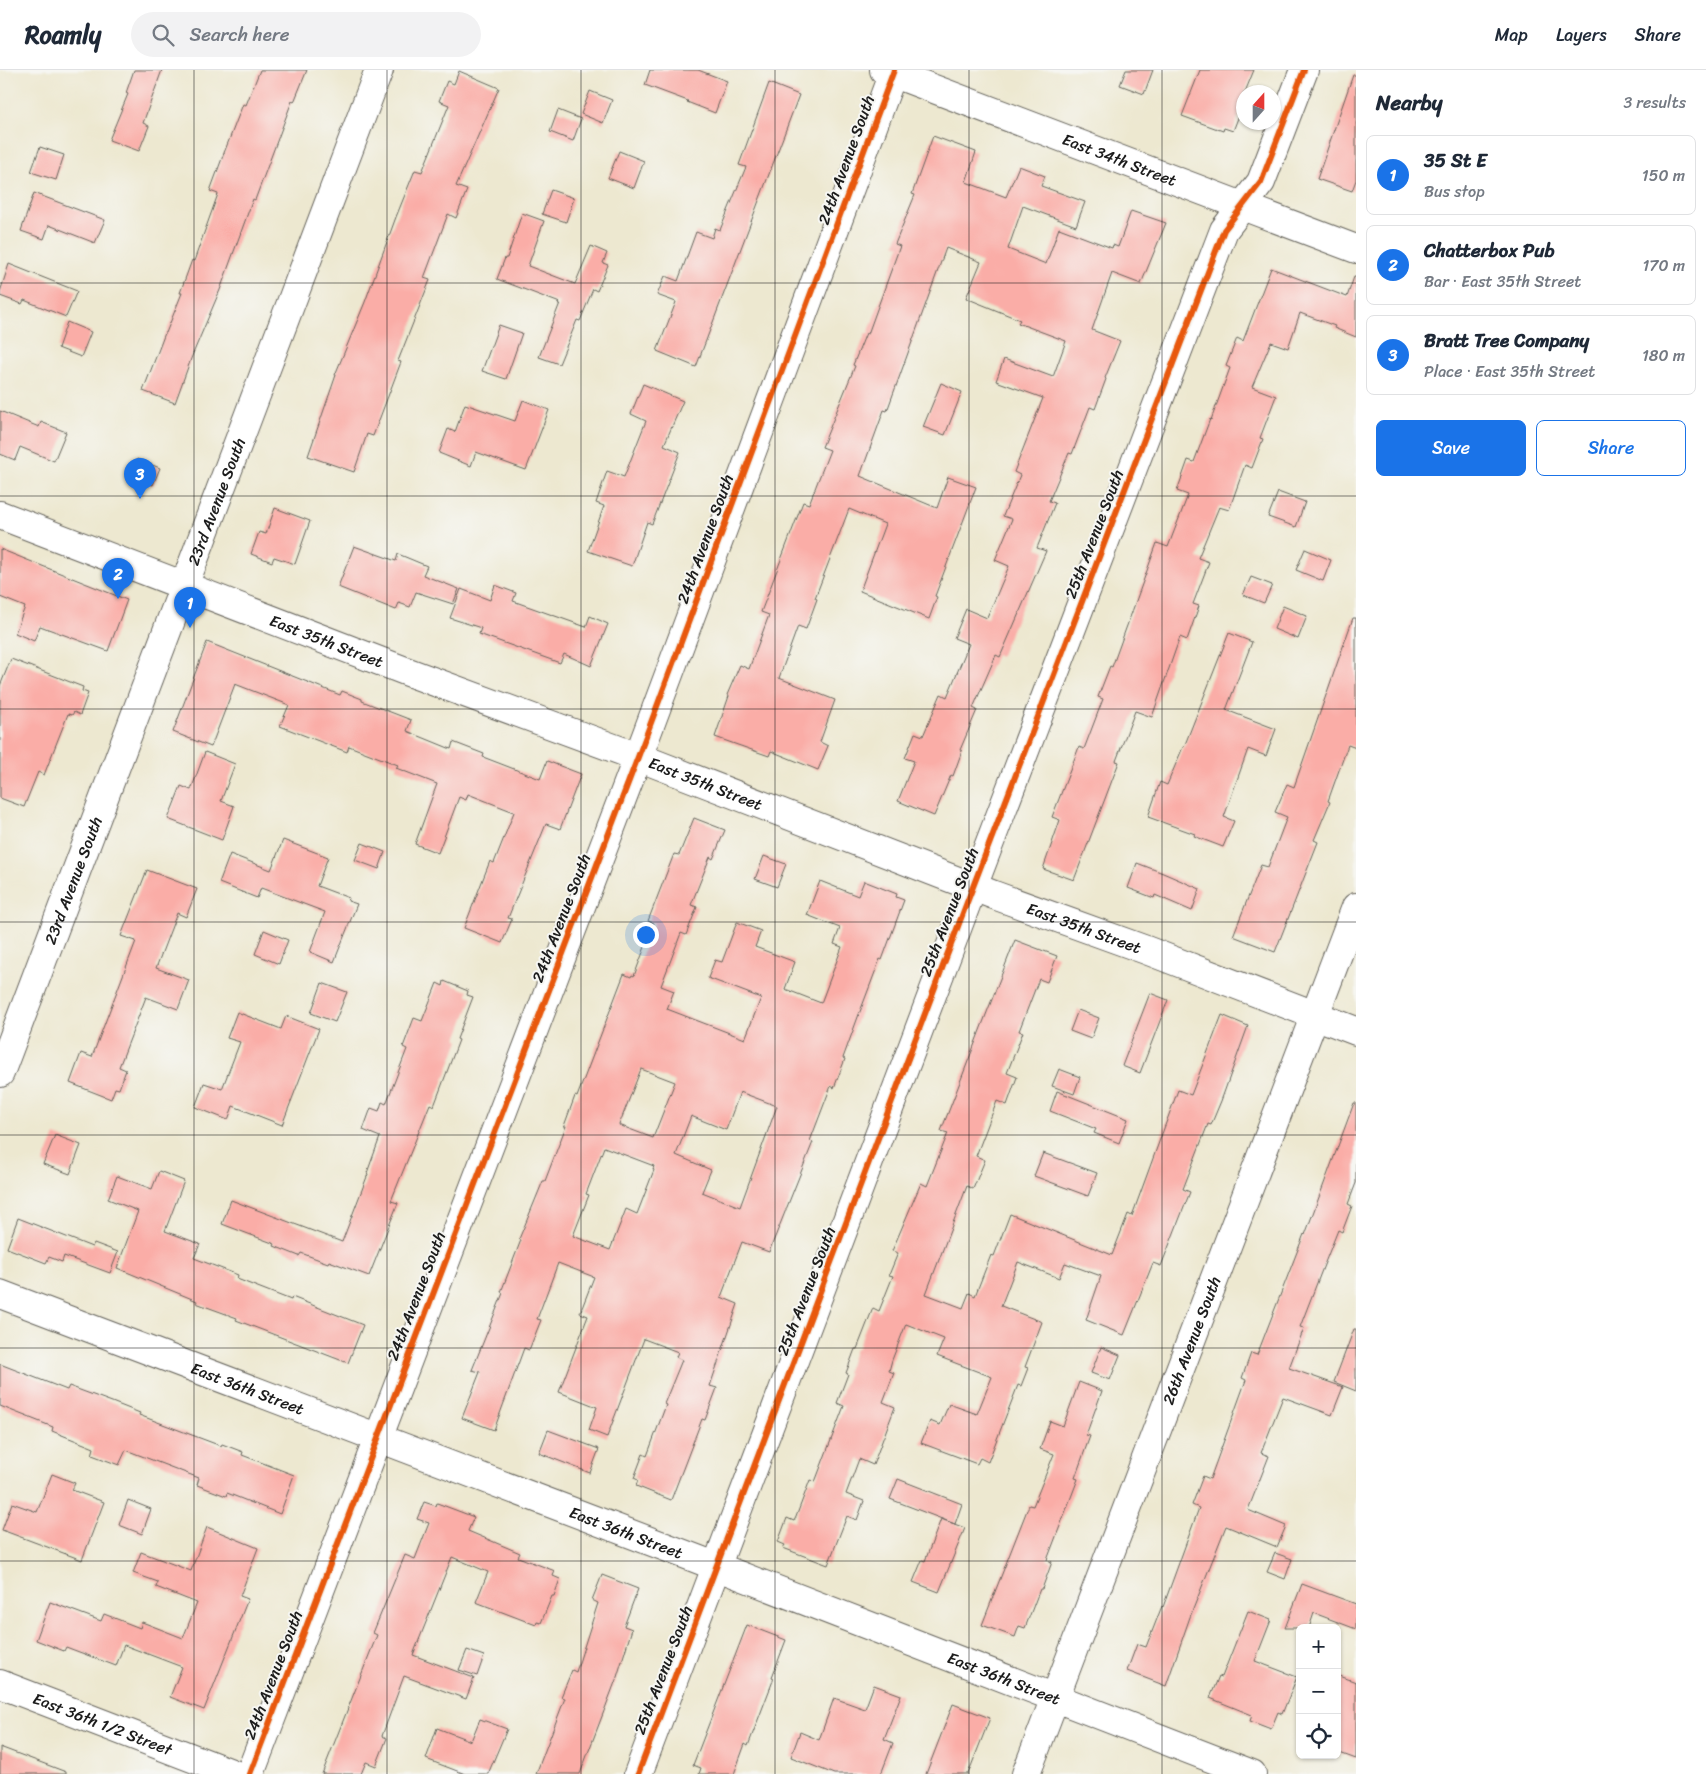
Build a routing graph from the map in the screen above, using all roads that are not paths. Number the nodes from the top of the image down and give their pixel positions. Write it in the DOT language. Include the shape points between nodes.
graph roads {
  1 [pos="379,70"];
  2 [pos="1304,70"];
  3 [pos="890,71"];
  4 [pos="1242,206"];
  5 [pos="1356,249"];
  6 [pos="0,515"];
  7 [pos="184,585"];
  8 [pos="638,757"];
  9 [pos="974,887"];
  10 [pos="1356,907"];
  11 [pos="1315,1015"];
  12 [pos="1356,1031"];
  13 [pos="0,1073"];
  14 [pos="0,1294"];
  15 [pos="377,1437"];
  16 [pos="718,1567"];
  17 [pos="0,1684"];
  18 [pos="1055,1699"];
  19 [pos="234,1774"];
  20 [pos="250,1774"];
  21 [pos="638,1774"];
  22 [pos="1026,1774"];
  23 [pos="1252,1774"];
  1 -- 7 [label="street, 23rd Avenue South"];
  2 -- 4 [label="street, 25th Avenue South" via="1261,182"];
  3 -- 4 [label="street, East 34th Street"];
  3 -- 8 [label="street, 24th Avenue South"];
  4 -- 5 [label="street, East 34th Street"];
  4 -- 9 [label="street, 25th Avenue South" via="1224,230"];
  6 -- 7 [label="street, East 35th Street"];
  7 -- 8 [label="street, East 35th Street"];
  7 -- 13 [label="street, 23rd Avenue South"];
  8 -- 9 [label="street, East 35th Street"];
  8 -- 15 [label="street, 24th Avenue South"];
  9 -- 11 [label="street, East 35th Street"];
  9 -- 16 [label="street, 25th Avenue South"];
  10 -- 11 [label="street, 26th Avenue South"];
  11 -- 12 [label="street, East 35th Street"];
  11 -- 18 [label="street, 26th Avenue South"];
  14 -- 15 [label="street, East 36th Street"];
  15 -- 16 [label="street, East 36th Street"];
  15 -- 20 [label="street, 24th Avenue South"];
  16 -- 18 [label="street, East 36th Street"];
  16 -- 21 [label="street, 25th Avenue South"];
  17 -- 19 [label="street, East 36th 1/2 Street"];
  18 -- 22 [label="street, 26th Avenue South"];
  18 -- 23 [label="street, East 36th Street"];
}
